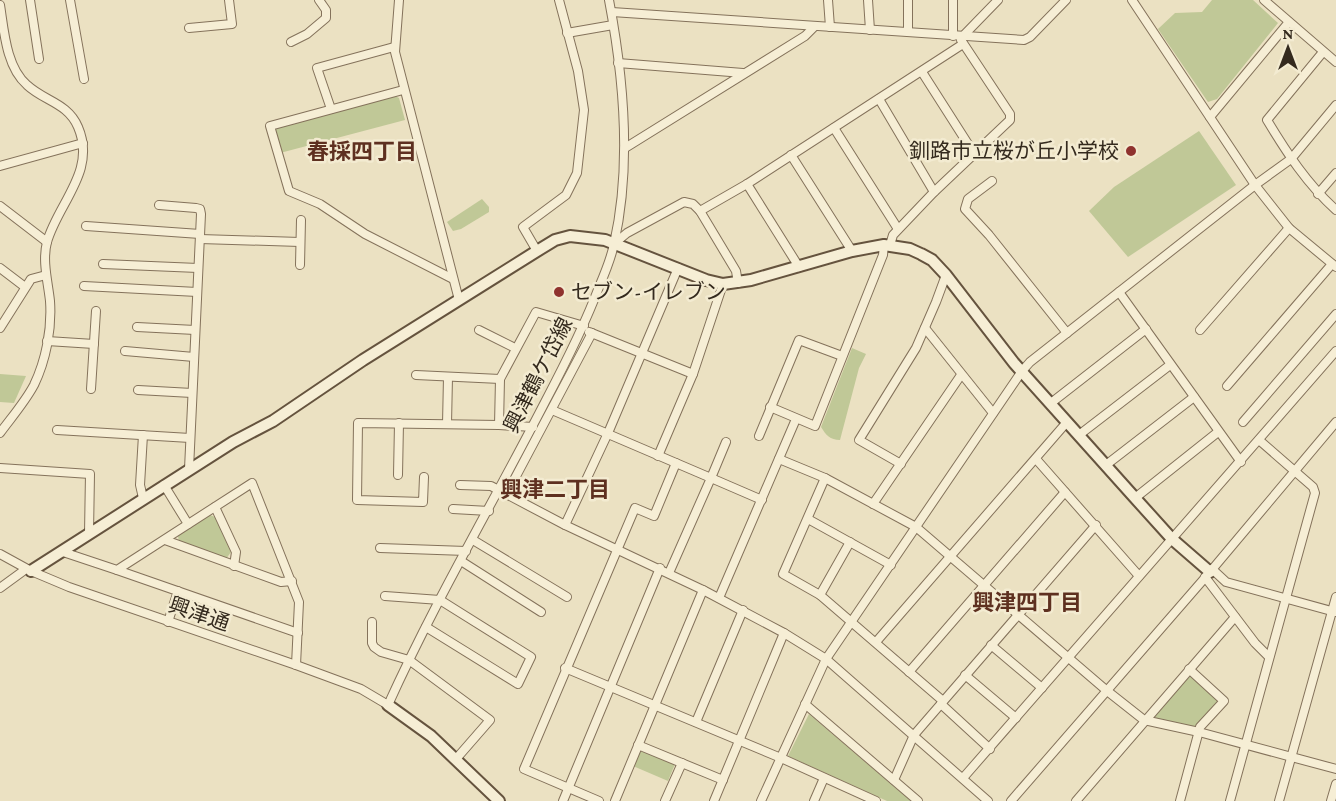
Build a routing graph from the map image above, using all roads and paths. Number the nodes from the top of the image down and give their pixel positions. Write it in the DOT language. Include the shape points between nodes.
graph roads {
  1 [pos="30,0"];
  2 [pos="70,0"];
  3 [pos="229,0"];
  4 [pos="318,0"];
  5 [pos="399,0"];
  6 [pos="559,0"];
  7 [pos="609,0"];
  8 [pos="828,0"];
  9 [pos="868,0"];
  10 [pos="908,0"];
  11 [pos="953,0"];
  12 [pos="998,0"];
  13 [pos="1066,0"];
  14 [pos="1132,0"];
  15 [pos="1264,0"];
  16 [pos="0,10"];
  17 [pos="612,12"];
  18 [pos="1289,22"];
  19 [pos="613,26"];
  20 [pos="814,27"];
  21 [pos="830,27"];
  22 [pos="189,28"];
  23 [pos="870,30"];
  24 [pos="908,31"];
  25 [pos="567,33"];
  26 [pos="960,38"];
  27 [pos="291,42"];
  28 [pos="394,47"];
  29 [pos="1323,52"];
  30 [pos="39,59"];
  31 [pos="1336,62"];
  32 [pos="618,63"];
  33 [pos="922,72"];
  34 [pos="743,74"];
  35 [pos="84,79"];
  36 [pos="403,90"];
  37 [pos="879,99"];
  38 [pos="1336,105"];
  39 [pos="332,109"];
  40 [pos="1210,117"];
  41 [pos="834,128"];
  42 [pos="83,143"];
  43 [pos="624,147"];
  44 [pos="791,155"];
  45 [pos="975,155"];
  46 [pos="1291,159"];
  47 [pos="0,166"];
  48 [pos="1336,173"];
  49 [pos="992,181"];
  50 [pos="747,184"];
  51 [pos="1255,185"];
  52 [pos="934,192"];
  53 [pos="1318,194"];
  54 [pos="159,205"];
  55 [pos="0,206"];
  56 [pos="1336,210"];
  57 [pos="700,211"];
  58 [pos="301,220"];
  59 [pos="86,226"];
  60 [pos="1289,228"];
  61 [pos="898,229"];
  62 [pos="200,236"];
  63 [pos="47,242"];
  64 [pos="300,242"];
  65 [pos="615,243"];
  66 [pos="887,245"];
  67 [pos="537,251"];
  68 [pos="852,251"];
  69 [pos="103,264"];
  70 [pos="300,265"];
  71 [pos="1334,266"];
  72 [pos="798,267"];
  73 [pos="0,268"];
  74 [pos="198,268"];
  75 [pos="678,268"];
  76 [pos="46,274"];
  77 [pos="946,275"];
  78 [pos="453,279"];
  79 [pos="738,283"];
  80 [pos="723,284"];
  81 [pos="84,285"];
  82 [pos="25,287"];
  83 [pos="197,292"];
  84 [pos="1119,292"];
  85 [pos="459,300"];
  86 [pos="96,311"];
  87 [pos="1336,314"];
  88 [pos="137,327"];
  89 [pos="0,328"];
  90 [pos="583,328"];
  91 [pos="925,328"];
  92 [pos="1146,329"];
  93 [pos="195,330"];
  94 [pos="479,330"];
  95 [pos="1200,330"];
  96 [pos="592,333"];
  97 [pos="1067,333"];
  98 [pos="47,341"];
  99 [pos="94,344"];
  100 [pos="515,348"];
  101 [pos="125,351"];
  102 [pos="1336,351"];
  103 [pos="641,354"];
  104 [pos="842,356"];
  105 [pos="194,357"];
  106 [pos="1170,365"];
  107 [pos="1022,371"];
  108 [pos="693,374"];
  109 [pos="416,375"];
  110 [pos="961,375"];
  111 [pos="448,377"];
  112 [pos="500,379"];
  113 [pos="1227,386"];
  114 [pos="91,390"];
  115 [pos="138,390"];
  116 [pos="192,393"];
  117 [pos="1194,397"];
  118 [pos="1051,403"];
  119 [pos="770,407"];
  120 [pos="552,410"];
  121 [pos="993,413"];
  122 [pos="796,419"];
  123 [pos="1067,422"];
  124 [pos="1243,422"];
  125 [pos="1336,422"];
  126 [pos="399,423"];
  127 [pos="447,424"];
  128 [pos="499,424"];
  129 [pos="533,427"];
  130 [pos="57,430"];
  131 [pos="1218,432"];
  132 [pos="0,433"];
  133 [pos="608,433"];
  134 [pos="143,435"];
  135 [pos="1079,435"];
  136 [pos="759,436"];
  137 [pos="190,438"];
  138 [pos="1259,440"];
  139 [pos="726,442"];
  140 [pos="658,456"];
  141 [pos="779,459"];
  142 [pos="1036,459"];
  143 [pos="1240,462"];
  144 [pos="676,463"];
  145 [pos="901,464"];
  146 [pos="1106,465"];
  147 [pos="0,468"];
  148 [pos="189,469"];
  149 [pos="1294,471"];
  150 [pos="398,475"];
  151 [pos="424,477"];
  152 [pos="711,478"];
  153 [pos="825,478"];
  154 [pos="164,485"];
  155 [pos="460,485"];
  156 [pos="1065,492"];
  157 [pos="502,493"];
  158 [pos="143,498"];
  159 [pos="1135,498"];
  160 [pos="762,500"];
  161 [pos="873,504"];
  162 [pos="215,507"];
  163 [pos="453,509"];
  164 [pos="489,511"];
  165 [pos="808,519"];
  166 [pos="188,524"];
  167 [pos="565,525"];
  168 [pos="1096,525"];
  169 [pos="916,527"];
  170 [pos="89,533"];
  171 [pos="1172,539"];
  172 [pos="165,540"];
  173 [pos="472,540"];
  174 [pos="850,542"];
  175 [pos="380,548"];
  176 [pos="616,549"];
  177 [pos="466,551"];
  178 [pos="63,552"];
  179 [pos="0,554"];
  180 [pos="950,556"];
  181 [pos="461,561"];
  182 [pos="891,564"];
  183 [pos="234,566"];
  184 [pos="660,568"];
  185 [pos="28,570"];
  186 [pos="117,570"];
  187 [pos="669,573"];
  188 [pos="1209,573"];
  189 [pos="1139,576"];
  190 [pos="292,581"];
  191 [pos="985,585"];
  192 [pos="0,588"];
  193 [pos="703,590"];
  194 [pos="178,591"];
  195 [pos="385,596"];
  196 [pos="820,596"];
  197 [pos="567,597"];
  198 [pos="1336,597"];
  199 [pos="719,598"];
  200 [pos="1285,599"];
  201 [pos="440,600"];
  202 [pos="743,610"];
  203 [pos="541,612"];
  204 [pos="1334,612"];
  205 [pos="1017,614"];
  206 [pos="1235,617"];
  207 [pos="168,622"];
  208 [pos="372,622"];
  209 [pos="852,622"];
  210 [pos="426,627"];
  211 [pos="298,633"];
  212 [pos="784,633"];
  213 [pos="876,642"];
  214 [pos="991,645"];
  215 [pos="1067,657"];
  216 [pos="1269,657"];
  217 [pos="826,659"];
  218 [pos="409,660"];
  219 [pos="296,665"];
  220 [pos="565,668"];
  221 [pos="1189,669"];
  222 [pos="909,672"];
  223 [pos="965,675"];
  224 [pos="612,686"];
  225 [pos="1042,688"];
  226 [pos="1106,690"];
  227 [pos="942,703"];
  228 [pos="805,704"];
  229 [pos="388,705"];
  230 [pos="655,705"];
  231 [pos="1016,718"];
  232 [pos="1144,720"];
  233 [pos="696,722"];
  234 [pos="1199,732"];
  235 [pos="914,735"];
  236 [pos="739,740"];
  237 [pos="638,745"];
  238 [pos="1245,745"];
  239 [pos="990,749"];
  240 [pos="781,758"];
  241 [pos="1292,758"];
  242 [pos="456,759"];
  243 [pos="682,763"];
  244 [pos="1336,769"];
  245 [pos="824,778"];
  246 [pos="963,778"];
  247 [pos="723,780"];
  248 [pos="894,780"];
  249 [pos="1336,784"];
  250 [pos="568,788"];
  251 [pos="866,799"];
  252 [pos="500,801"];
  253 [pos="563,801"];
  254 [pos="599,801"];
  255 [pos="615,801"];
  256 [pos="665,801"];
  257 [pos="714,801"];
  258 [pos="761,801"];
  259 [pos="814,801"];
  260 [pos="876,801"];
  261 [pos="918,801"];
  262 [pos="988,801"];
  263 [pos="1011,801"];
  264 [pos="1077,801"];
  265 [pos="1180,801"];
  266 [pos="1230,801"];
  267 [pos="1279,801"];
  268 [pos="1331,801"];
  1 -- 30 [label="street"];
  2 -- 35 [label="street"];
  3 -- 22 [label="street" via="232,24"];
  4 -- 27 [label="street" via="326,10 326,18"];
  5 -- 28 [label="street"];
  6 -- 25 [label="street"];
  7 -- 17 [label="street, 興津鶴ケ岱線"];
  8 -- 21 [label="street"];
  9 -- 23 [label="street"];
  10 -- 24 [label="street"];
  11 -- 26 [label="street"];
  12 -- 26 [label="street"];
  13 -- 26 [label="street" via="1024,40"];
  14 -- 40 [label="street"];
  15 -- 18 [label="street"];
  16 -- 42 [label="street" via="14,69 27,85 71,115"];
  17 -- 19 [label="street, 興津鶴ケ岱線"];
  17 -- 20 [label="street"];
  18 -- 29 [label="street"];
  18 -- 40 [label="street"];
  19 -- 25 [label="street"];
  19 -- 32 [label="street, 興津鶴ケ岱線"];
  20 -- 21 [label="street"];
  20 -- 34 [label="street"];
  21 -- 23 [label="street"];
  23 -- 24 [label="street"];
  24 -- 26 [label="street"];
  25 -- 67 [label="street" via="584,110 577,173 566,195 523,227"];
  26 -- 33 [label="street"];
  26 -- 45 [label="street" via="1010,114 1010,120"];
  28 -- 36 [label="street"];
  28 -- 39 [label="street" via="317,68"];
  29 -- 31 [label="street"];
  29 -- 46 [label="street" via="1267,120"];
  32 -- 34 [label="street"];
  32 -- 43 [label="street, 興津鶴ケ岱線"];
  33 -- 37 [label="street"];
  33 -- 45 [label="street"];
  34 -- 43 [label="street"];
  36 -- 39 [label="street"];
  36 -- 78 [label="street"];
  37 -- 41 [label="street"];
  37 -- 52 [label="street"];
  38 -- 46 [label="street"];
  39 -- 78 [label="street" via="270,126 289,191 320,204 365,234"];
  40 -- 51 [label="street"];
  41 -- 44 [label="street"];
  41 -- 61 [label="street"];
  42 -- 47 [label="street"];
  42 -- 63 [label="street" via="80,173"];
  43 -- 65 [label="street, 興津鶴ケ岱線"];
  44 -- 50 [label="street"];
  44 -- 68 [label="street"];
  45 -- 52 [label="street"];
  46 -- 51 [label="street"];
  46 -- 53 [label="street"];
  48 -- 53 [label="street"];
  49 -- 97 [label="street" via="968,199 965,208"];
  50 -- 57 [label="street"];
  50 -- 72 [label="street"];
  51 -- 60 [label="street"];
  51 -- 84 [label="street"];
  52 -- 61 [label="street"];
  53 -- 56 [label="street"];
  54 -- 62 [label="street" via="200,209"];
  55 -- 63 [label="street"];
  57 -- 65 [label="street" via="684,202"];
  57 -- 79 [label="street" via="736,271"];
  58 -- 64 [label="street"];
  59 -- 62 [label="street"];
  60 -- 71 [label="street"];
  60 -- 95 [label="street"];
  61 -- 66 [label="street"];
  62 -- 64 [label="street"];
  62 -- 74 [label="street"];
  63 -- 76 [label="street"];
  64 -- 70 [label="street"];
  65 -- 67 [label="street" via="570,236"];
  65 -- 75 [label="street"];
  65 -- 90 [label="street, 興津鶴ケ岱線"];
  66 -- 68 [label="street"];
  66 -- 77 [label="street" via="921,254"];
  66 -- 104 [label="street"];
  67 -- 85 [label="street"];
  68 -- 72 [label="street"];
  69 -- 74 [label="street"];
  71 -- 113 [label="street"];
  72 -- 79 [label="street"];
  73 -- 82 [label="street"];
  74 -- 83 [label="street"];
  75 -- 80 [label="street"];
  75 -- 103 [label="street"];
  76 -- 82 [label="street" via="31,279"];
  76 -- 98 [label="street" via="50,302"];
  77 -- 91 [label="street"];
  77 -- 107 [label="street"];
  78 -- 85 [label="street"];
  79 -- 80 [label="street"];
  80 -- 108 [label="street"];
  81 -- 83 [label="street"];
  82 -- 89 [label="street"];
  83 -- 93 [label="street"];
  84 -- 92 [label="street"];
  84 -- 97 [label="street"];
  85 -- 148 [label="street" via="273,421"];
  86 -- 99 [label="street"];
  87 -- 124 [label="street"];
  88 -- 93 [label="street"];
  90 -- 96 [label="street"];
  90 -- 100 [label="street" via="536,312"];
  90 -- 129 [label="street, 興津鶴ケ岱線"];
  91 -- 110 [label="street"];
  91 -- 145 [label="street" via="859,440"];
  92 -- 106 [label="street"];
  92 -- 118 [label="street"];
  93 -- 105 [label="street"];
  94 -- 100 [label="street"];
  96 -- 103 [label="street"];
  96 -- 120 [label="street"];
  97 -- 107 [label="street"];
  98 -- 99 [label="street"];
  98 -- 132 [label="street" via="33,387"];
  99 -- 114 [label="street"];
  100 -- 112 [label="street"];
  101 -- 105 [label="street"];
  102 -- 138 [label="street"];
  103 -- 108 [label="street"];
  103 -- 133 [label="street"];
  104 -- 119 [label="street" via="798,340"];
  104 -- 122 [label="street" via="815,426"];
  105 -- 116 [label="street"];
  106 -- 117 [label="street"];
  106 -- 135 [label="street"];
  107 -- 118 [label="street"];
  107 -- 121 [label="street"];
  108 -- 140 [label="street"];
  109 -- 111 [label="street"];
  110 -- 121 [label="street"];
  110 -- 145 [label="street"];
  111 -- 112 [label="street"];
  111 -- 127 [label="street"];
  112 -- 128 [label="street"];
  115 -- 116 [label="street"];
  116 -- 137 [label="street"];
  117 -- 131 [label="street"];
  117 -- 146 [label="street"];
  118 -- 123 [label="street"];
  119 -- 122 [label="street"];
  119 -- 136 [label="street"];
  120 -- 133 [label="street"];
  120 -- 157 [label="street"];
  121 -- 169 [label="street"];
  122 -- 141 [label="street"];
  123 -- 135 [label="street"];
  123 -- 142 [label="street"];
  125 -- 149 [label="street"];
  126 -- 127 [label="street"];
  126 -- 150 [label="street"];
  126 -- 151 [label="street" via="358,423 357,500 423,502"];
  127 -- 128 [label="street"];
  128 -- 129 [label="street"];
  129 -- 157 [label="street, 興津鶴ケ岱線"];
  130 -- 134 [label="street"];
  131 -- 143 [label="street"];
  131 -- 159 [label="street"];
  133 -- 140 [label="street"];
  133 -- 167 [label="street"];
  134 -- 137 [label="street"];
  134 -- 158 [label="street"];
  135 -- 146 [label="street"];
  137 -- 148 [label="street"];
  138 -- 143 [label="street"];
  138 -- 149 [label="street"];
  139 -- 152 [label="street"];
  140 -- 144 [label="street"];
  141 -- 153 [label="street"];
  141 -- 160 [label="street"];
  142 -- 156 [label="street"];
  142 -- 180 [label="street"];
  143 -- 171 [label="street"];
  144 -- 152 [label="street"];
  144 -- 176 [label="street" via="654,516 635,508"];
  145 -- 161 [label="street"];
  146 -- 159 [label="street"];
  147 -- 170 [label="street" via="90,474"];
  148 -- 154 [label="street"];
  149 -- 188 [label="street"];
  149 -- 200 [label="street" via="1314,487 1315,494"];
  152 -- 160 [label="street"];
  152 -- 187 [label="street"];
  153 -- 161 [label="street"];
  153 -- 165 [label="street"];
  154 -- 158 [label="street"];
  154 -- 166 [label="street"];
  155 -- 157 [label="street" via="491,486"];
  156 -- 168 [label="street"];
  156 -- 191 [label="street"];
  157 -- 164 [label="street, 興津鶴ケ岱線"];
  157 -- 167 [label="street"];
  158 -- 170 [label="street"];
  159 -- 171 [label="street"];
  160 -- 199 [label="street"];
  161 -- 169 [label="street"];
  162 -- 166 [label="street"];
  162 -- 183 [label="street" via="236,552"];
  162 -- 190 [label="street" via="252,483"];
  163 -- 164 [label="street"];
  164 -- 173 [label="street, 興津鶴ケ岱線"];
  165 -- 174 [label="street"];
  165 -- 196 [label="street" via="783,574"];
  166 -- 172 [label="street"];
  167 -- 176 [label="street"];
  168 -- 189 [label="street"];
  168 -- 205 [label="street"];
  169 -- 180 [label="street"];
  169 -- 182 [label="street"];
  170 -- 178 [label="street"];
  171 -- 188 [label="street"];
  171 -- 189 [label="street"];
  172 -- 183 [label="street"];
  172 -- 186 [label="street"];
  173 -- 177 [label="street, 興津鶴ケ岱線"];
  173 -- 197 [label="street"];
  174 -- 182 [label="street"];
  174 -- 196 [label="street"];
  175 -- 177 [label="street"];
  176 -- 184 [label="street"];
  176 -- 220 [label="street"];
  177 -- 181 [label="street, 興津鶴ケ岱線"];
  178 -- 185 [label="street"];
  178 -- 186 [label="street"];
  179 -- 185 [label="street, 興津通"];
  180 -- 191 [label="street"];
  180 -- 213 [label="street"];
  181 -- 201 [label="street, 興津鶴ケ岱線"];
  181 -- 203 [label="street"];
  182 -- 209 [label="street"];
  183 -- 190 [label="street" via="281,582"];
  184 -- 187 [label="street"];
  184 -- 224 [label="street"];
  185 -- 192 [label="street"];
  185 -- 207 [label="street, 興津通"];
  186 -- 194 [label="street"];
  187 -- 193 [label="street"];
  188 -- 200 [label="street" via="1226,582"];
  188 -- 206 [label="street"];
  188 -- 226 [label="street"];
  189 -- 215 [label="street"];
  190 -- 211 [label="street" via="299,602"];
  191 -- 205 [label="street"];
  191 -- 222 [label="street"];
  193 -- 199 [label="street"];
  193 -- 230 [label="street"];
  194 -- 207 [label="street"];
  194 -- 211 [label="street"];
  195 -- 201 [label="street"];
  196 -- 209 [label="street"];
  198 -- 204 [label="street"];
  199 -- 202 [label="street"];
  200 -- 204 [label="street"];
  200 -- 216 [label="street"];
  201 -- 210 [label="street, 興津鶴ケ岱線"];
  201 -- 210 [label="street" via="531,657 518,684"];
  202 -- 212 [label="street"];
  202 -- 233 [label="street"];
  204 -- 241 [label="street"];
  205 -- 214 [label="street"];
  205 -- 215 [label="street"];
  206 -- 216 [label="street"];
  206 -- 221 [label="street"];
  207 -- 219 [label="street, 興津通"];
  208 -- 218 [label="street" via="374,647"];
  209 -- 213 [label="street"];
  209 -- 217 [label="street"];
  210 -- 218 [label="street, 興津鶴ケ岱線"];
  211 -- 219 [label="street"];
  212 -- 217 [label="street"];
  212 -- 236 [label="street"];
  213 -- 222 [label="street"];
  214 -- 223 [label="street"];
  214 -- 225 [label="street"];
  215 -- 225 [label="street"];
  215 -- 226 [label="street"];
  216 -- 238 [label="street"];
  217 -- 228 [label="street"];
  217 -- 235 [label="street"];
  218 -- 229 [label="street, 興津鶴ケ岱線"];
  218 -- 242 [label="street" via="490,720"];
  219 -- 229 [label="street, 興津通" via="361,689"];
  220 -- 224 [label="street"];
  220 -- 250 [label="street" via="524,769"];
  221 -- 232 [label="street"];
  221 -- 234 [label="street" via="1224,701"];
  222 -- 227 [label="street"];
  223 -- 227 [label="street"];
  223 -- 231 [label="street"];
  224 -- 230 [label="street"];
  224 -- 250 [label="street"];
  225 -- 231 [label="street"];
  226 -- 232 [label="street"];
  226 -- 263 [label="street"];
  227 -- 235 [label="street"];
  227 -- 239 [label="street"];
  228 -- 240 [label="street"];
  228 -- 248 [label="street"];
  229 -- 242 [label="street"];
  230 -- 233 [label="street"];
  230 -- 237 [label="street"];
  231 -- 239 [label="street"];
  232 -- 234 [label="street"];
  232 -- 264 [label="street"];
  233 -- 236 [label="street"];
  234 -- 238 [label="street"];
  234 -- 265 [label="street"];
  235 -- 246 [label="street"];
  235 -- 248 [label="street"];
  236 -- 240 [label="street"];
  236 -- 247 [label="street"];
  237 -- 243 [label="street"];
  237 -- 255 [label="street"];
  238 -- 241 [label="street"];
  238 -- 266 [label="street"];
  239 -- 246 [label="street"];
  240 -- 245 [label="street"];
  240 -- 258 [label="street"];
  241 -- 244 [label="street"];
  241 -- 267 [label="street"];
  242 -- 252 [label="street"];
  243 -- 247 [label="street"];
  243 -- 256 [label="street"];
  245 -- 251 [label="street"];
  245 -- 259 [label="street"];
  246 -- 262 [label="street"];
  247 -- 257 [label="street"];
  248 -- 261 [label="street"];
  249 -- 268 [label="street"];
  250 -- 253 [label="street"];
  250 -- 254 [label="street"];
  251 -- 260 [label="street"];
}
